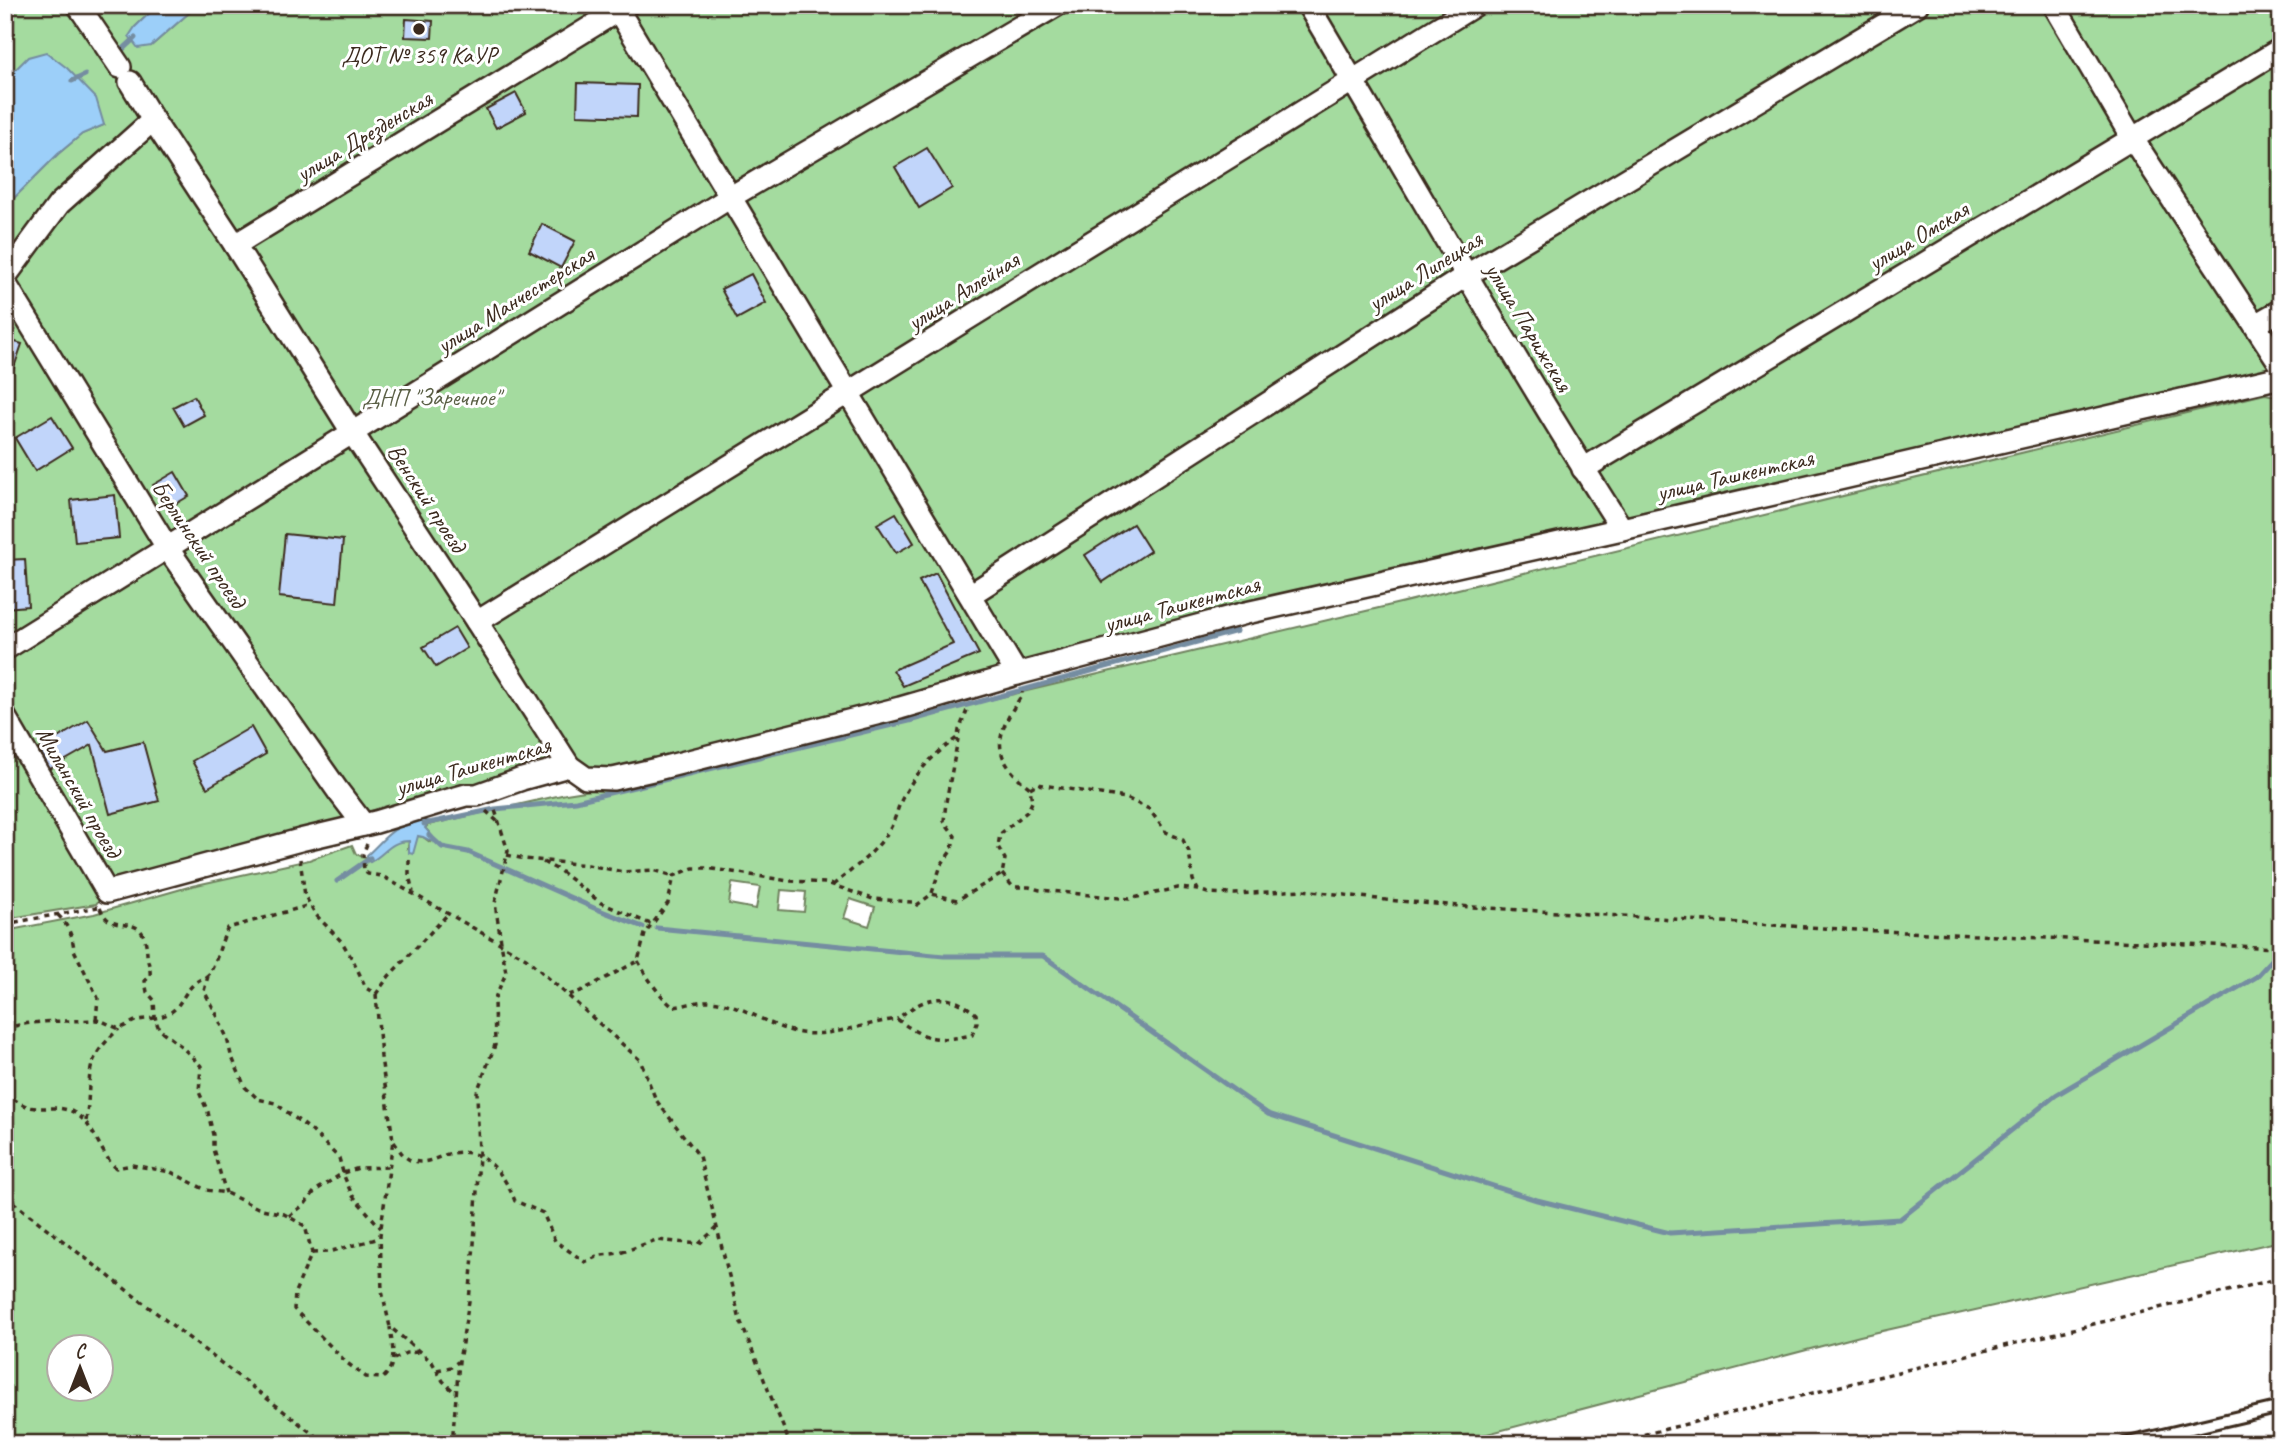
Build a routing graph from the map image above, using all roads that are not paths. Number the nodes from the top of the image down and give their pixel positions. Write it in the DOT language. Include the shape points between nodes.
graph roads {
  1 [pos="78,5"];
  2 [pos="1058,5"];
  3 [pos="1308,5"];
  4 [pos="1475,5"];
  5 [pos="1917,5"];
  6 [pos="2054,5"];
  7 [pos="620,7"];
  8 [pos="2281,49"];
  9 [pos="1352,80"];
  10 [pos="153,120"];
  11 [pos="2132,138"];
  12 [pos="730,198"];
  13 [pos="235,245"];
  14 [pos="1467,275"];
  15 [pos="5,276"];
  16 [pos="5,283"];
  17 [pos="2281,310"];
  18 [pos="2255,325"];
  19 [pos="2281,365"];
  20 [pos="2281,377"];
  21 [pos="849,393"];
  22 [pos="352,432"];
  23 [pos="1583,469"];
  24 [pos="1622,529"];
  25 [pos="168,549"];
  26 [pos="970,595"];
  27 [pos="477,622"];
  28 [pos="5,649"];
  29 [pos="1017,674"];
  30 [pos="5,717"];
  31 [pos="569,766"];
  32 [pos="361,826"];
  33 [pos="103,900"];
  34 [pos="2281,1407"];
  35 [pos="2124,1444"];
  1 -- 10 [label="street, Венский проезд"];
  2 -- 12 [label="street, улица Манчестерская"];
  3 -- 9 [label="street, улица Парижская"];
  4 -- 9 [label="street, улица Аллейная"];
  5 -- 14 [label="street, улица Липецкая"];
  6 -- 11 [label="street"];
  7 -- 12 [label="street"];
  7 -- 13 [label="street, улица Дрезденская"];
  8 -- 11 [label="street, улица Омская"];
  9 -- 14 [label="street, улица Парижская"];
  9 -- 21 [label="street, улица Аллейная"];
  10 -- 13 [label="street, Венский проезд"];
  10 -- 15 [label="street" via="59,204"];
  11 -- 18 [label="street"];
  11 -- 23 [label="street, улица Омская"];
  12 -- 21 [label="street"];
  12 -- 22 [label="street, улица Манчестерская"];
  13 -- 22 [label="street, Венский проезд"];
  14 -- 23 [label="street, улица Парижская"];
  14 -- 26 [label="street, улица Липецкая"];
  16 -- 25 [label="street, Берлинский проезд"];
  17 -- 18 [label="street"];
  18 -- 19 [label="street"];
  20 -- 24 [label="street, улица Ташкентская"];
  21 -- 26 [label="street"];
  21 -- 27 [label="street, улица Аллейная"];
  22 -- 25 [label="street, улица Манчестерская"];
  22 -- 27 [label="street, Венский проезд"];
  23 -- 24 [label="street, улица Парижская"];
  24 -- 29 [label="street, улица Ташкентская" via="1246,613"];
  25 -- 28 [label="street, улица Манчестерская"];
  25 -- 32 [label="street, Берлинский проезд"];
  26 -- 29 [label="street"];
  27 -- 31 [label="street, Венский проезд"];
  29 -- 31 [label="street, улица Ташкентская" via="613,779 586,778"];
  30 -- 33 [label="street, Миланский проезд"];
  31 -- 32 [label="street, улица Ташкентская"];
  32 -- 33 [label="street, улица Ташкентская"];
  34 -- 35 [label="lane"];
}
